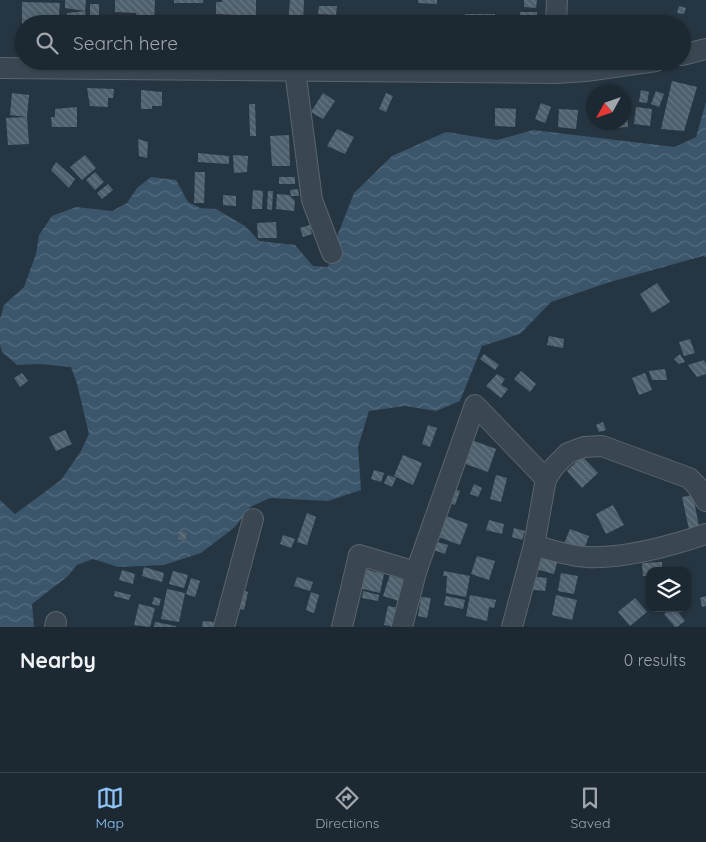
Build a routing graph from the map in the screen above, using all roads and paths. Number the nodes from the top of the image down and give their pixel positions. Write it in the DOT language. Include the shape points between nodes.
graph roads {
  1 [pos="557,0"];
  2 [pos="556,15"];
  3 [pos="706,49"];
  4 [pos="691,53"];
  5 [pos="0,68"];
  6 [pos="15,68"];
  7 [pos="295,70"];
  8 [pos="578,70"];
  9 [pos="593,70"];
  10 [pos="332,253"];
  11 [pos="546,479"];
  12 [pos="706,501"];
  13 [pos="253,518"];
  14 [pos="706,534"];
  15 [pos="534,545"];
  16 [pos="416,572"];
  17 [pos="224,627"];
  18 [pos="342,627"];
  19 [pos="402,627"];
  20 [pos="512,627"];
  1 -- 2 [label="street"];
  3 -- 4 [label="street"];
  5 -- 6 [label="street"];
  7 -- 10 [label="street" via="312,200"];
  8 -- 9 [label="street"];
  11 -- 12 [label="street" via="568,454 584,447 602,446 689,478"];
  11 -- 15 [label="street"];
  11 -- 16 [label="street" via="475,405"];
  13 -- 17 [label="street"];
  14 -- 15 [label="street" via="672,545 599,557 567,554"];
  15 -- 20 [label="street"];
  16 -- 18 [label="street" via="359,555"];
  16 -- 19 [label="street"];
}
